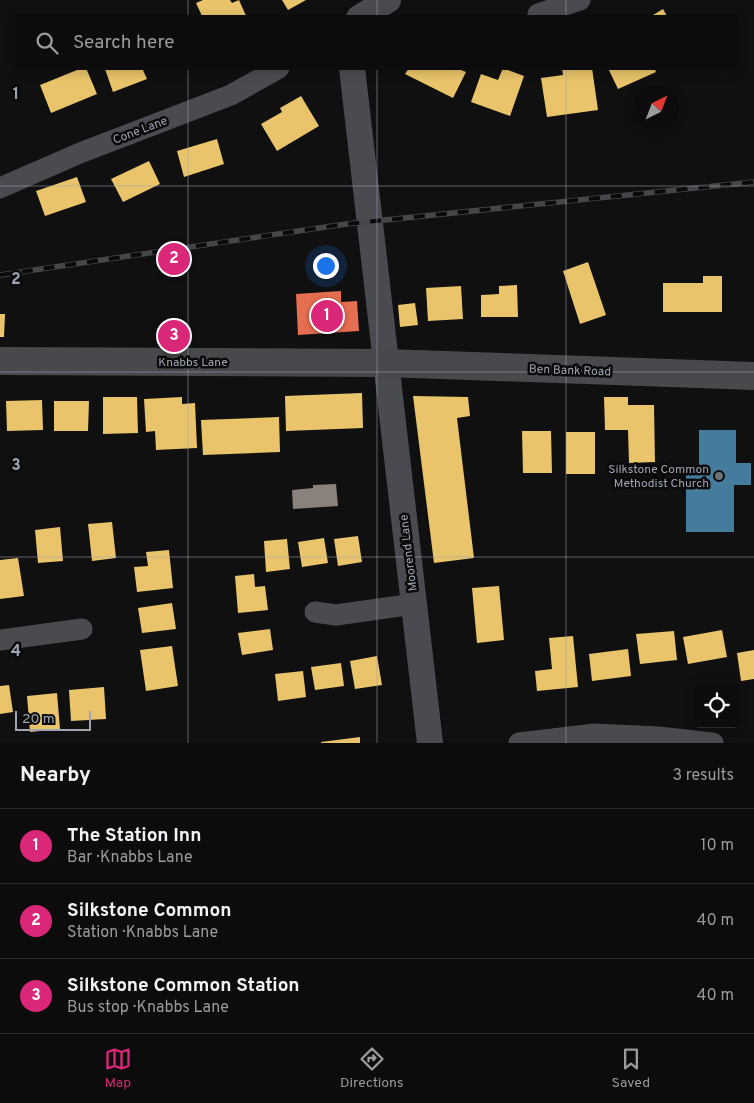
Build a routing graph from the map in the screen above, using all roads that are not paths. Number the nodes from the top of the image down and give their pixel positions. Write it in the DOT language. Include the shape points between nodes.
graph roads {
  1 [pos="388,0"];
  2 [pos="580,0"];
  3 [pos="535,10"];
  4 [pos="364,15"];
  5 [pos="275,70"];
  6 [pos="352,70"];
  7 [pos="0,188"];
  8 [pos="0,360"];
  9 [pos="386,363"];
  10 [pos="754,376"];
  11 [pos="414,604"];
  12 [pos="315,612"];
  13 [pos="82,630"];
  14 [pos="0,640"];
  15 [pos="658,740"];
  16 [pos="430,743"];
  17 [pos="519,743"];
  18 [pos="713,743"];
  1 -- 4 [label="street"];
  2 -- 3 [label="street"];
  5 -- 7 [label="street, Cone Lane" via="231,95 80,153"];
  6 -- 9 [label="street"];
  8 -- 9 [label="main road, Knabbs Lane"];
  9 -- 10 [label="main road, Ben Bank Road"];
  9 -- 11 [label="street, Moorend Lane"];
  11 -- 12 [label="street" via="336,615"];
  11 -- 16 [label="street, Moorend Lane"];
  13 -- 14 [label="street"];
  15 -- 17 [label="street" via="595,734"];
  15 -- 18 [label="street"];
}
